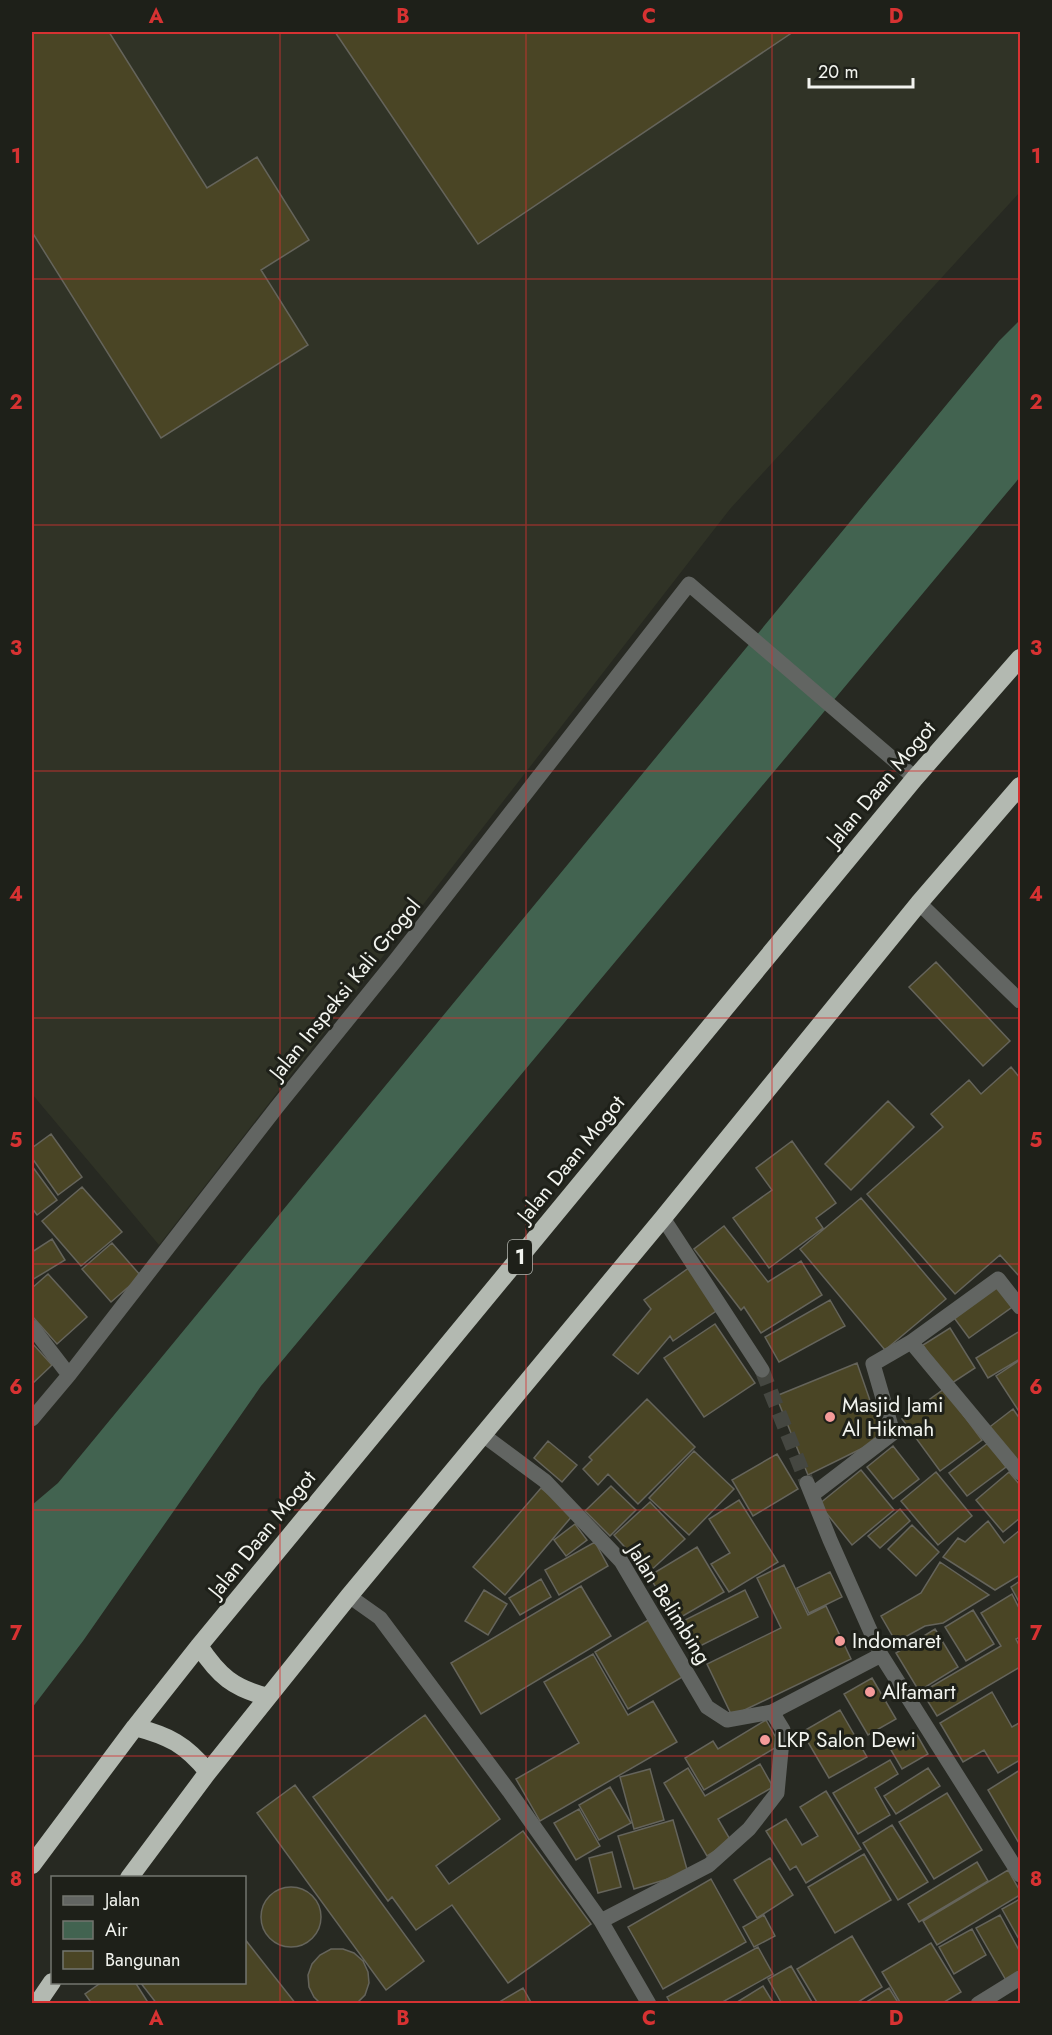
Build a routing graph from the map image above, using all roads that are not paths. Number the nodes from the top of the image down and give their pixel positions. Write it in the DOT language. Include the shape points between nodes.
graph roads {
  1 [pos="1020,658"];
  2 [pos="915,778"];
  3 [pos="1020,786"];
  4 [pos="919,903"];
  5 [pos="1020,1001"];
  6 [pos="663,1218"];
  7 [pos="1020,1307"];
  8 [pos="32,1327"];
  9 [pos="911,1342"];
  10 [pos="762,1370"];
  11 [pos="69,1375"];
  12 [pos="32,1419"];
  13 [pos="483,1435"];
  14 [pos="1020,1473"];
  15 [pos="349,1596"];
  16 [pos="199,1646"];
  17 [pos="881,1655"];
  18 [pos="268,1697"];
  19 [pos="771,1712"];
  20 [pos="135,1727"];
  21 [pos="208,1772"];
  22 [pos="32,1865"];
  23 [pos="1020,1875"];
  24 [pos="130,1876"];
  25 [pos="601,1921"];
  26 [pos="1020,1978"];
  27 [pos="51,1983"];
  28 [pos="37,2004"];
  29 [pos="649,2004"];
  30 [pos="978,2004"];
  1 -- 2 [label="highway, Jalan Daan Mogot / 1"];
  2 -- 11 [label="street, Jalan Inspeksi Kali Grogol" via="694,588 277,1107"];
  2 -- 16 [label="highway, Jalan Daan Mogot / 1"];
  3 -- 4 [label="highway"];
  4 -- 5 [label="street"];
  4 -- 6 [label="highway"];
  6 -- 10 [label="street"];
  6 -- 13 [label="highway"];
  7 -- 9 [label="street" via="998,1279"];
  8 -- 11 [label="street"];
  9 -- 14 [label="street"];
  9 -- 17 [label="street" via="873,1364 893,1433 810,1489"];
  11 -- 12 [label="street, Jalan Inspeksi Kali Grogol"];
  13 -- 15 [label="highway"];
  13 -- 19 [label="street, Jalan Belimbing" via="545,1481 621,1561 707,1707 727,1720"];
  15 -- 18 [label="highway"];
  15 -- 25 [label="street" via="380,1618"];
  16 -- 18 [label="highway" via="227,1680"];
  16 -- 20 [label="highway, Jalan Daan Mogot / 1"];
  17 -- 19 [label="street, Jalan Belimbing"];
  17 -- 23 [label="street"];
  18 -- 21 [label="highway"];
  19 -- 25 [label="street" via="783,1730 777,1793 749,1829 709,1865"];
  20 -- 21 [label="highway" via="174,1740"];
  20 -- 22 [label="highway, Jalan Daan Mogot / 1"];
  21 -- 24 [label="highway"];
  25 -- 29 [label="street"];
  26 -- 30 [label="street"];
  27 -- 28 [label="highway"];
}
